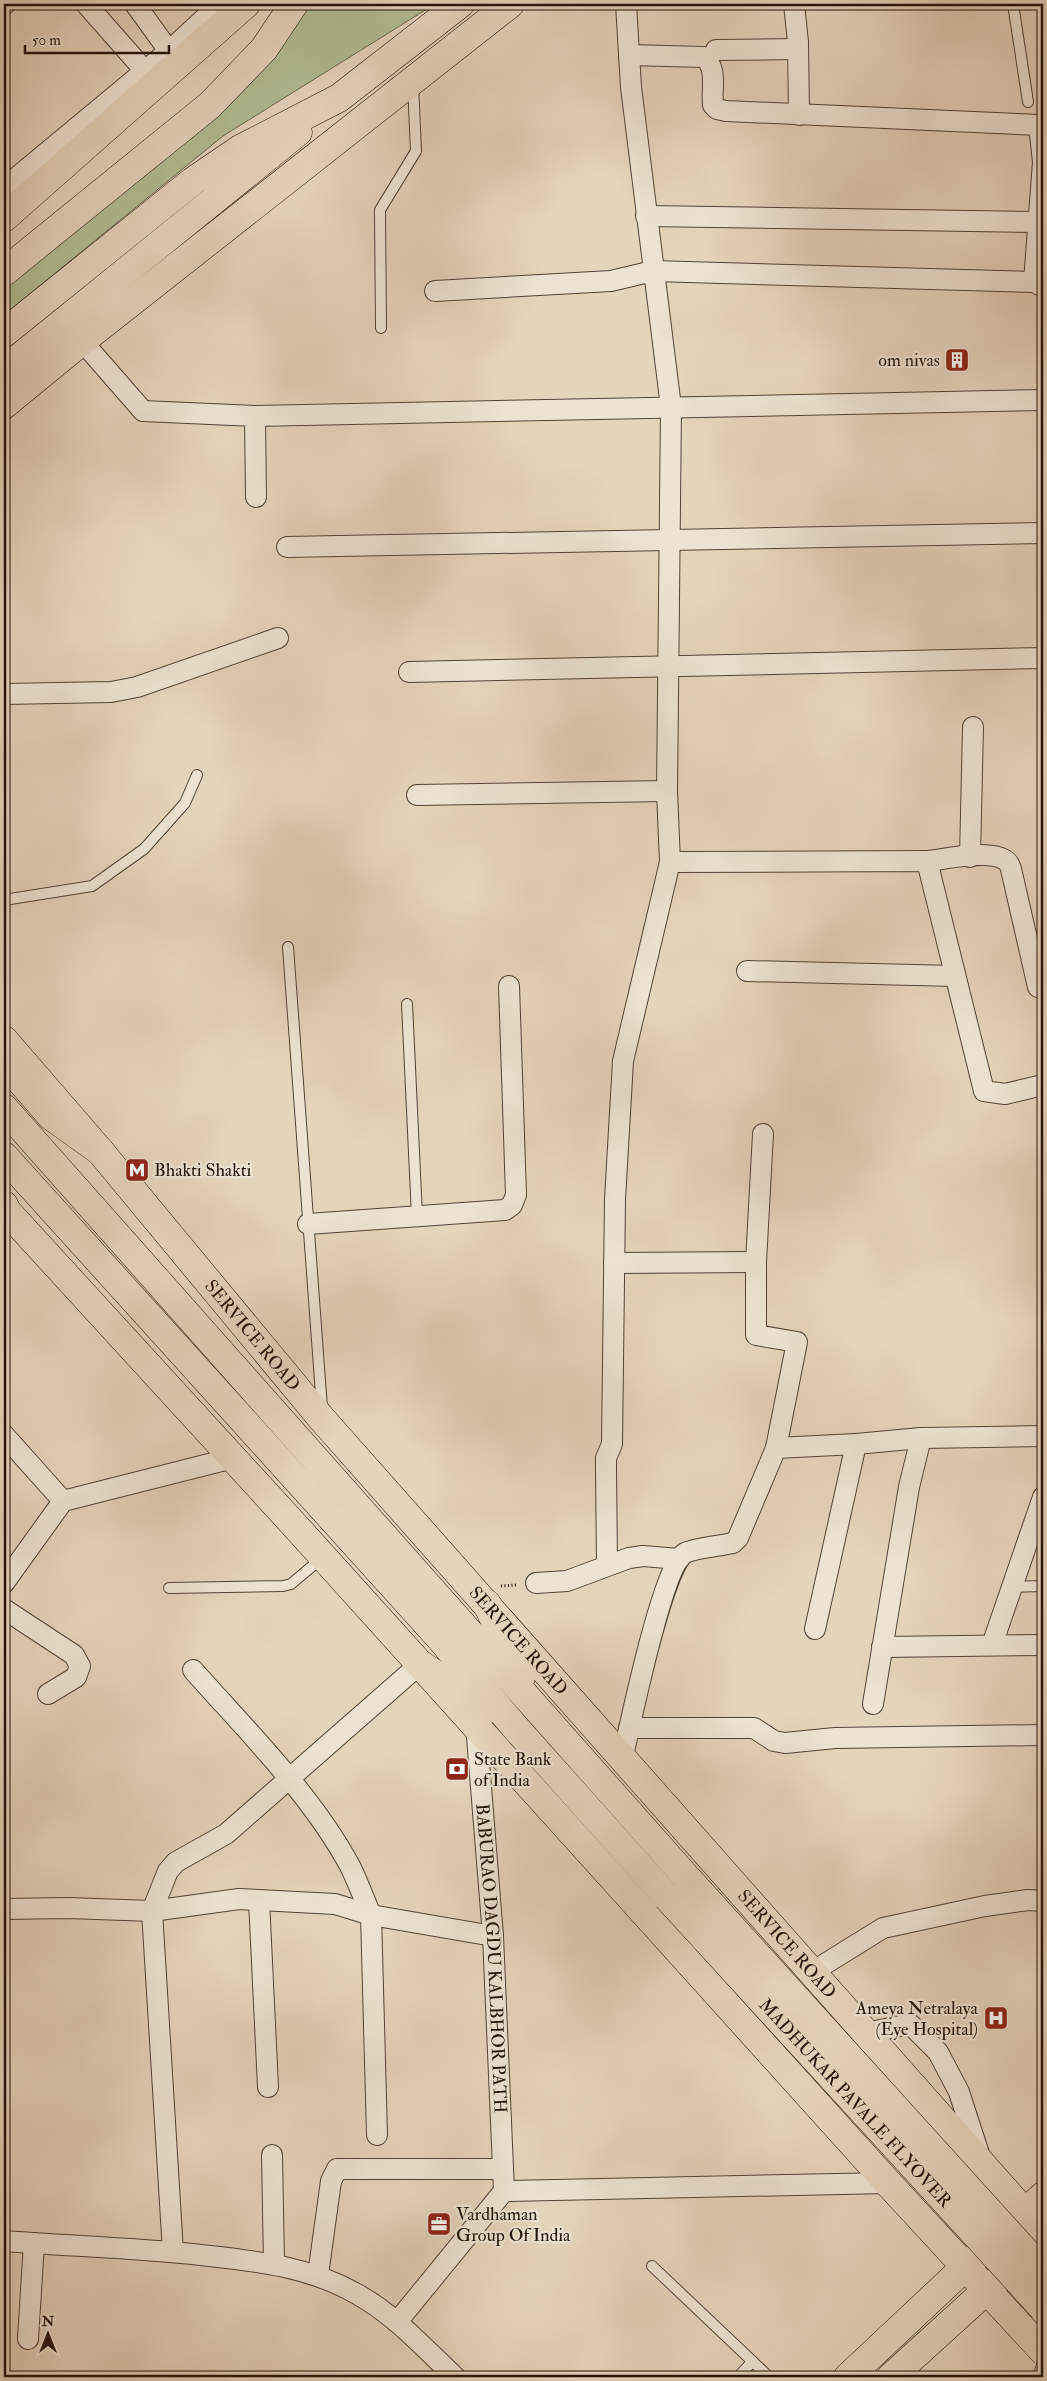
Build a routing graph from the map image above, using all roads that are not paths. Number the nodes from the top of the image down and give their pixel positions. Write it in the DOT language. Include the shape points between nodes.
graph roads {
  1 [pos="86,4"];
  2 [pos="135,4"];
  3 [pos="220,4"];
  4 [pos="246,4"];
  5 [pos="294,4"];
  6 [pos="460,4"];
  7 [pos="510,4"];
  8 [pos="626,4"];
  9 [pos="794,4"];
  10 [pos="1013,4"];
  11 [pos="716,50"];
  12 [pos="798,50"];
  13 [pos="169,51"];
  14 [pos="629,55"];
  15 [pos="145,71"];
  16 [pos="413,80"];
  17 [pos="339,98"];
  18 [pos="1028,102"];
  19 [pos="798,115"];
  20 [pos="4,188"];
  21 [pos="646,216"];
  22 [pos="4,218"];
  23 [pos="1040,222"];
  24 [pos="653,270"];
  25 [pos="4,272"];
  26 [pos="1039,285"];
  27 [pos="435,290"];
  28 [pos="381,328"];
  29 [pos="4,333"];
  30 [pos="82,341"];
  31 [pos="4,370"];
  32 [pos="1043,400"];
  33 [pos="4,405"];
  34 [pos="671,407"];
  35 [pos="255,416"];
  36 [pos="256,497"];
  37 [pos="1043,533"];
  38 [pos="670,541"];
  39 [pos="287,547"];
  40 [pos="278,638"];
  41 [pos="1043,658"];
  42 [pos="669,667"];
  43 [pos="409,672"];
  44 [pos="4,694"];
  45 [pos="973,727"];
  46 [pos="197,775"];
  47 [pos="667,791"];
  48 [pos="418,795"];
  49 [pos="970,857"];
  50 [pos="926,861"];
  51 [pos="670,862"];
  52 [pos="4,900"];
  53 [pos="288,947"];
  54 [pos="747,971"];
  55 [pos="955,976"];
  56 [pos="509,986"];
  57 [pos="1038,987"];
  58 [pos="406,1004"];
  59 [pos="4,1040"];
  60 [pos="4,1062"];
  61 [pos="1043,1085"];
  62 [pos="4,1108"];
  63 [pos="763,1134"];
  64 [pos="100,1151"];
  65 [pos="4,1156"];
  66 [pos="5,1208"];
  67 [pos="417,1216"];
  68 [pos="308,1224"];
  69 [pos="756,1262"];
  70 [pos="614,1263"];
  71 [pos="322,1419"];
  72 [pos="4,1434"];
  73 [pos="1043,1436"];
  74 [pos="921,1438"];
  75 [pos="856,1444"];
  76 [pos="776,1448"];
  77 [pos="233,1458"];
  78 [pos="63,1501"];
  79 [pos="1041,1508"];
  80 [pos="323,1557"];
  81 [pos="679,1560"];
  82 [pos="607,1565"];
  83 [pos="4,1583"];
  84 [pos="536,1583"];
  85 [pos="1043,1586"];
  86 [pos="1012,1587"];
  87 [pos="169,1588"];
  88 [pos="480,1596"];
  89 [pos="4,1609"];
  90 [pos="815,1629"];
  91 [pos="1043,1645"];
  92 [pos="992,1646"];
  93 [pos="882,1647"];
  94 [pos="420,1664"];
  95 [pos="193,1670"];
  96 [pos="48,1694"];
  97 [pos="873,1704"];
  98 [pos="534,1705"];
  99 [pos="476,1725"];
  100 [pos="514,1726"];
  101 [pos="629,1728"];
  102 [pos="1043,1735"];
  103 [pos="623,1756"];
  104 [pos="289,1780"];
  105 [pos="259,1900"];
  106 [pos="1043,1902"];
  107 [pos="4,1909"];
  108 [pos="152,1911"];
  109 [pos="372,1915"];
  110 [pos="493,1936"];
  111 [pos="812,1972"];
  112 [pos="866,2033"];
  113 [pos="268,2087"];
  114 [pos="377,2135"];
  115 [pos="272,2156"];
  116 [pos="982,2164"];
  117 [pos="503,2170"];
  118 [pos="888,2183"];
  119 [pos="504,2191"];
  120 [pos="1034,2204"];
  121 [pos="1043,2233"];
  122 [pos="1043,2238"];
  123 [pos="4,2241"];
  124 [pos="34,2244"];
  125 [pos="173,2252"];
  126 [pos="274,2263"];
  127 [pos="652,2266"];
  128 [pos="966,2266"];
  129 [pos="1043,2270"];
  130 [pos="318,2275"];
  131 [pos="988,2289"];
  132 [pos="1043,2308"];
  133 [pos="398,2322"];
  134 [pos="28,2339"];
  135 [pos="1043,2351"];
  136 [pos="752,2362"];
  137 [pos="1043,2363"];
  138 [pos="455,2377"];
  139 [pos="738,2377"];
  140 [pos="768,2377"];
  141 [pos="848,2377"];
  142 [pos="891,2377"];
  143 [pos="1038,2377"];
  1 -- 15 [label="street"];
  2 -- 13 [label="street"];
  3 -- 13 [label="street"];
  4 -- 22 [label="main road"];
  5 -- 25 [label="main road" via="264,48 210,105"];
  6 -- 17 [label="main road"];
  7 -- 16 [label="main road"];
  8 -- 14 [label="street"];
  9 -- 12 [label="street"];
  10 -- 18 [label="lane"];
  11 -- 12 [label="street"];
  12 -- 19 [label="street"];
  13 -- 15 [label="street"];
  14 -- 19 [label="street" via="704,57 712,68 712,98 717,109"];
  14 -- 21 [label="street"];
  15 -- 20 [label="street"];
  16 -- 28 [label="lane" via="416,151 380,210"];
  16 -- 30 [label="main road"];
  17 -- 29 [label="main road" via="240,149 194,181"];
  17 -- 31 [label="main road"];
  19 -- 23 [label="street" via="1040,125 1043,162"];
  21 -- 23 [label="street"];
  21 -- 24 [label="street"];
  23 -- 26 [label="street"];
  24 -- 26 [label="street"];
  24 -- 27 [label="street" via="611,281"];
  24 -- 34 [label="street"];
  30 -- 33 [label="main road"];
  30 -- 35 [label="street" via="143,411"];
  32 -- 34 [label="street"];
  34 -- 35 [label="street"];
  34 -- 38 [label="street"];
  35 -- 36 [label="street"];
  37 -- 38 [label="street"];
  38 -- 39 [label="street"];
  38 -- 42 [label="street"];
  40 -- 44 [label="street" via="137,687 111,692"];
  41 -- 42 [label="street" via="809,661"];
  42 -- 43 [label="street"];
  42 -- 47 [label="street"];
  45 -- 49 [label="street"];
  46 -- 52 [label="lane" via="185,803 144,849 92,886"];
  47 -- 48 [label="street"];
  47 -- 51 [label="street"];
  49 -- 50 [label="street"];
  49 -- 57 [label="street" via="987,855 1007,861"];
  50 -- 51 [label="street"];
  50 -- 55 [label="street"];
  51 -- 70 [label="street" via="623,1061"];
  53 -- 68 [label="lane"];
  54 -- 55 [label="street"];
  55 -- 61 [label="street" via="984,1091 1005,1094"];
  56 -- 67 [label="street" via="516,1195 512,1205 505,1210"];
  58 -- 67 [label="lane"];
  59 -- 64 [label="main road, SERVICE ROAD"];
  60 -- 64 [label="main road" via="51,1116"];
  62 -- 98 [label="main road, MADHUKAR PAVALE FLYOVER"];
  63 -- 69 [label="street"];
  64 -- 71 [label="main road, SERVICE ROAD"];
  65 -- 100 [label="main road" via="439,1637"];
  66 -- 77 [label="main road"];
  67 -- 68 [label="street"];
  68 -- 71 [label="lane"];
  69 -- 70 [label="street"];
  69 -- 76 [label="street" via="756,1335 797,1342"];
  70 -- 82 [label="street" via="612,1444 606,1458"];
  71 -- 88 [label="main road, SERVICE ROAD"];
  72 -- 78 [label="street"];
  73 -- 74 [label="street"];
  74 -- 75 [label="street"];
  74 -- 93 [label="street" via="909,1487"];
  75 -- 76 [label="street"];
  75 -- 90 [label="street"];
  76 -- 81 [label="street" via="738,1538 733,1543 684,1553"];
  77 -- 78 [label="street"];
  77 -- 80 [label="main road"];
  78 -- 83 [label="street"];
  79 -- 86 [label="street"];
  80 -- 87 [label="lane" via="291,1584 283,1586"];
  80 -- 94 [label="main road"];
  81 -- 82 [label="street" via="643,1556"];
  81 -- 101 [label="street" via="674,1566 651,1637"];
  82 -- 84 [label="street" via="567,1581"];
  85 -- 86 [label="lane"];
  86 -- 92 [label="street"];
  88 -- 98 [label="main road"];
  88 -- 103 [label="main road, SERVICE ROAD"];
  89 -- 96 [label="street" via="74,1655 80,1666 76,1677"];
  91 -- 92 [label="street"];
  92 -- 93 [label="street"];
  93 -- 97 [label="street"];
  94 -- 99 [label="main road"];
  94 -- 100 [label="main road"];
  94 -- 104 [label="street"];
  95 -- 104 [label="street"];
  98 -- 129 [label="main road, MADHUKAR PAVALE FLYOVER, bridge"];
  99 -- 110 [label="street, BABURAO DAGDU KALBHOR PATH"];
  99 -- 118 [label="main road"];
  100 -- 132 [label="main road, MADHUKAR PAVALE FLYOVER, bridge"];
  101 -- 102 [label="street" via="754,1728 774,1741 785,1743 835,1738"];
  101 -- 103 [label="street"];
  103 -- 111 [label="main road, SERVICE ROAD"];
  104 -- 108 [label="street" via="226,1834 176,1862 168,1871"];
  104 -- 109 [label="street" via="331,1835"];
  105 -- 108 [label="street" via="230,1900"];
  105 -- 109 [label="street" via="335,1904"];
  105 -- 113 [label="street"];
  106 -- 111 [label="street" via="1028,1900 985,1906 883,1928"];
  107 -- 108 [label="street"];
  108 -- 125 [label="street"];
  109 -- 110 [label="street"];
  109 -- 114 [label="street"];
  110 -- 117 [label="street, BABURAO DAGDU KALBHOR PATH"];
  111 -- 112 [label="main road, SERVICE ROAD"];
  112 -- 116 [label="main road, SERVICE ROAD"];
  112 -- 116 [label="street" via="910,2024 938,2052 959,2092"];
  115 -- 126 [label="street"];
  116 -- 120 [label="main road, SERVICE ROAD"];
  117 -- 119 [label="street, BABURAO DAGDU KALBHOR PATH"];
  117 -- 130 [label="street" via="337,2170 331,2181"];
  118 -- 119 [label="street"];
  118 -- 128 [label="main road"];
  119 -- 133 [label="street"];
  120 -- 121 [label="main road, SERVICE ROAD"];
  120 -- 128 [label="main road"];
  122 -- 131 [label="main road"];
  123 -- 124 [label="street"];
  124 -- 125 [label="street"];
  124 -- 134 [label="street"];
  125 -- 126 [label="street"];
  126 -- 130 [label="street"];
  127 -- 136 [label="lane"];
  128 -- 131 [label="main road"];
  128 -- 141 [label="main road"];
  130 -- 133 [label="street" via="358,2294"];
  131 -- 135 [label="main road"];
  131 -- 142 [label="main road"];
  133 -- 138 [label="street"];
  136 -- 139 [label="lane"];
  136 -- 140 [label="lane"];
  137 -- 143 [label="lane"];
}
